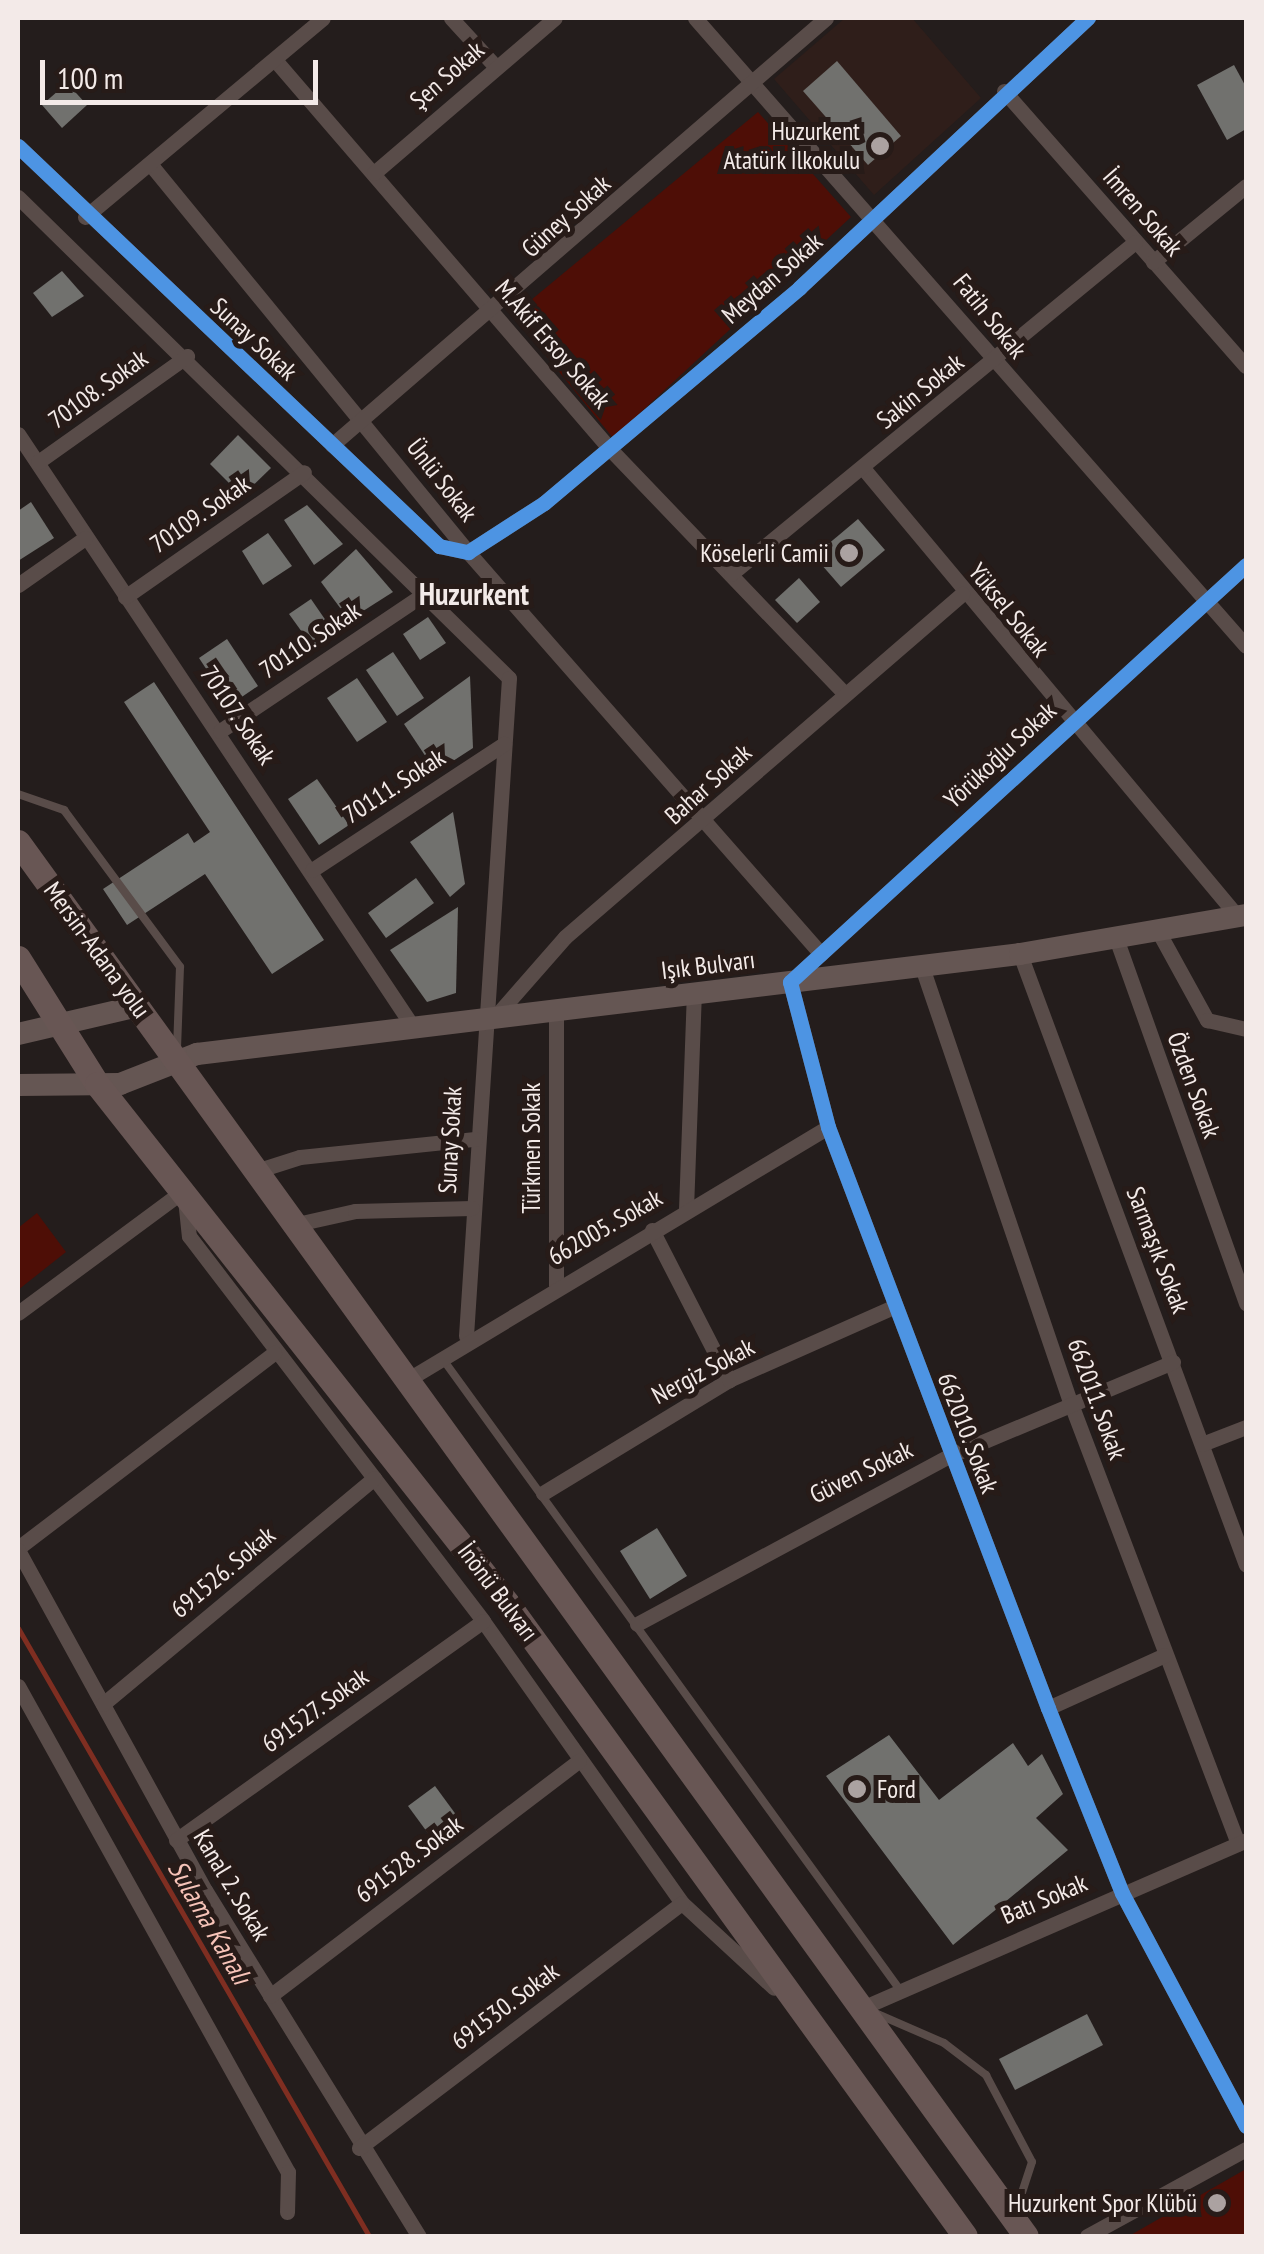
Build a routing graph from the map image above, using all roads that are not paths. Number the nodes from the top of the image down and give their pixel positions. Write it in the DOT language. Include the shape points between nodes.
graph roads {
  1 [pos="323,18"];
  2 [pos="451,18"];
  3 [pos="556,18"];
  4 [pos="695,18"];
  5 [pos="826,18"];
  6 [pos="1088,18"];
  7 [pos="275,60"];
  8 [pos="495,66"];
  9 [pos="756,80"];
  10 [pos="1004,91"];
  11 [pos="18,146"];
  12 [pos="151,165"];
  13 [pos="374,173"];
  14 [pos="1246,186"];
  15 [pos="18,197"];
  16 [pos="84,217"];
  17 [pos="878,218"];
  18 [pos="1136,242"];
  19 [pos="1154,262"];
  20 [pos="493,313"];
  21 [pos="187,356"];
  22 [pos="995,363"];
  23 [pos="1246,366"];
  24 [pos="362,418"];
  25 [pos="18,434"];
  26 [pos="332,445"];
  27 [pos="610,449"];
  28 [pos="38,462"];
  29 [pos="863,468"];
  30 [pos="304,472"];
  31 [pos="84,538"];
  32 [pos="468,552"];
  33 [pos="1246,566"];
  34 [pos="731,574"];
  35 [pos="18,585"];
  36 [pos="428,591"];
  37 [pos="962,594"];
  38 [pos="125,597"];
  39 [pos="1207,602"];
  40 [pos="1246,646"];
  41 [pos="845,694"];
  42 [pos="1070,724"];
  43 [pos="220,730"];
  44 [pos="504,744"];
  45 [pos="18,794"];
  46 [pos="705,822"];
  47 [pos="18,842"];
  48 [pos="312,870"];
  49 [pos="1242,916"];
  50 [pos="1158,930"];
  51 [pos="1116,938"];
  52 [pos="821,954"];
  53 [pos="1020,954"];
  54 [pos="18,958"];
  55 [pos="922,967"];
  56 [pos="790,982"];
  57 [pos="694,994"];
  58 [pos="138,1006"];
  59 [pos="556,1010"];
  60 [pos="488,1018"];
  61 [pos="57,1025"];
  62 [pos="412,1027"];
  63 [pos="1246,1030"];
  64 [pos="18,1034"];
  65 [pos="175,1059"];
  66 [pos="97,1084"];
  67 [pos="18,1085"];
  68 [pos="828,1127"];
  69 [pos="475,1139"];
  70 [pos="256,1172"];
  71 [pos="184,1190"];
  72 [pos="472,1208"];
  73 [pos="686,1210"];
  74 [pos="297,1224"];
  75 [pos="652,1230"];
  76 [pos="556,1285"];
  77 [pos="1246,1304"];
  78 [pos="894,1307"];
  79 [pos="18,1313"];
  80 [pos="466,1336"];
  81 [pos="274,1353"];
  82 [pos="442,1358"];
  83 [pos="1173,1362"];
  84 [pos="412,1376"];
  85 [pos="729,1380"];
  86 [pos="1072,1404"];
  87 [pos="1246,1427"];
  88 [pos="1202,1444"];
  89 [pos="950,1456"];
  90 [pos="374,1478"];
  91 [pos="543,1493"];
  92 [pos="18,1549"];
  93 [pos="1246,1565"];
  94 [pos="483,1620"];
  95 [pos="637,1624"];
  96 [pos="1165,1655"];
  97 [pos="18,1686"];
  98 [pos="104,1704"];
  99 [pos="1048,1708"];
  100 [pos="580,1761"];
  101 [pos="176,1840"];
  102 [pos="1242,1841"];
  103 [pos="1122,1893"];
  104 [pos="682,1903"];
  105 [pos="900,1990"];
  106 [pos="270,1996"];
  107 [pos="862,2008"];
  108 [pos="817,2026"];
  109 [pos="1246,2126"];
  110 [pos="358,2148"];
  111 [pos="1246,2149"];
  112 [pos="288,2212"];
  113 [pos="1020,2227"];
  114 [pos="419,2236"];
  115 [pos="965,2236"];
  116 [pos="1087,2236"];
  1 -- 7 [label="street"];
  2 -- 8 [label="street"];
  3 -- 8 [label="street, Şen Sokak"];
  4 -- 9 [label="street, Fatih Sokak"];
  5 -- 9 [label="street, Güney Sokak"];
  6 -- 10 [label="street, Meydan Sokak"];
  7 -- 12 [label="street"];
  7 -- 13 [label="street, M.Akif Ersoy Sokak"];
  8 -- 13 [label="street, Şen Sokak"];
  9 -- 17 [label="street, Fatih Sokak"];
  9 -- 20 [label="street, Güney Sokak"];
  10 -- 17 [label="street, Meydan Sokak"];
  10 -- 18 [label="street, İmren Sokak"];
  11 -- 16 [label="street, Sunay Sokak"];
  12 -- 16 [label="street"];
  12 -- 24 [label="street, Ünlü Sokak"];
  13 -- 20 [label="street, M.Akif Ersoy Sokak"];
  14 -- 19 [label="street"];
  15 -- 21 [label="street, Sunay Sokak"];
  16 -- 26 [label="street, Sunay Sokak"];
  17 -- 22 [label="street, Fatih Sokak"];
  17 -- 27 [label="street, Meydan Sokak"];
  18 -- 19 [label="street, İmren Sokak"];
  18 -- 22 [label="street, Sakin Sokak"];
  19 -- 23 [label="street, İmren Sokak"];
  20 -- 24 [label="street, Güney Sokak"];
  20 -- 27 [label="street, M.Akif Ersoy Sokak"];
  21 -- 28 [label="street, 70108. Sokak"];
  21 -- 30 [label="street, Sunay Sokak"];
  22 -- 29 [label="street, Sakin Sokak"];
  22 -- 39 [label="street, Fatih Sokak"];
  24 -- 26 [label="street, Güney Sokak"];
  24 -- 32 [label="street, Ünlü Sokak"];
  25 -- 28 [label="street, 70107. Sokak"];
  26 -- 32 [label="street, Sunay Sokak" via="439,546"];
  27 -- 32 [label="street, Meydan Sokak"];
  27 -- 34 [label="street, M.Akif Ersoy Sokak"];
  28 -- 31 [label="street, 70107. Sokak"];
  29 -- 34 [label="street, Sakin Sokak"];
  29 -- 37 [label="street, Yüksel Sokak"];
  30 -- 36 [label="street, Sunay Sokak"];
  30 -- 38 [label="street, 70109. Sokak"];
  31 -- 35 [label="street"];
  31 -- 38 [label="street, 70107. Sokak"];
  32 -- 46 [label="street, Ünlü Sokak"];
  33 -- 39 [label="street, Yörükoğlu Sokak"];
  34 -- 41 [label="street, M.Akif Ersoy Sokak"];
  36 -- 43 [label="street, 70110. Sokak"];
  36 -- 44 [label="street, Sunay Sokak" via="502,661 510,702"];
  37 -- 41 [label="street, Bahar Sokak"];
  37 -- 42 [label="street, Yüksel Sokak"];
  38 -- 43 [label="street, 70107. Sokak"];
  39 -- 40 [label="street, Fatih Sokak"];
  39 -- 42 [label="street, Yörükoğlu Sokak"];
  41 -- 46 [label="street, Bahar Sokak"];
  42 -- 49 [label="street, Yüksel Sokak"];
  42 -- 52 [label="street, Yörükoğlu Sokak"];
  43 -- 48 [label="street, 70107. Sokak"];
  44 -- 48 [label="street, 70111. Sokak"];
  44 -- 60 [label="street, Sunay Sokak"];
  45 -- 65 [label="lane" via="64,810 180,966"];
  46 -- 52 [label="street, Ünlü Sokak"];
  46 -- 60 [label="street, Bahar Sokak" via="565,937"];
  47 -- 58 [label="highway, Mersin-Adana yolu"];
  48 -- 62 [label="street, 70107. Sokak"];
  49 -- 50 [label="main road, Işık Bulvarı"];
  50 -- 51 [label="main road, Işık Bulvarı"];
  50 -- 63 [label="street" via="1207,1020"];
  51 -- 53 [label="main road, Işık Bulvarı"];
  51 -- 77 [label="street, Özden Sokak"];
  52 -- 56 [label="street, Yörükoğlu Sokak"];
  53 -- 55 [label="main road, Işık Bulvarı"];
  53 -- 83 [label="street, Sarmaşık Sokak"];
  54 -- 61 [label="highway, İnönü Bulvarı"];
  55 -- 56 [label="main road, Işık Bulvarı"];
  55 -- 86 [label="street, 662011. Sokak"];
  56 -- 57 [label="main road, Işık Bulvarı"];
  56 -- 68 [label="street, 662010. Sokak"];
  57 -- 59 [label="main road, Işık Bulvarı"];
  57 -- 73 [label="street"];
  58 -- 61 [label="main road"];
  58 -- 65 [label="highway, Mersin-Adana yolu"];
  59 -- 60 [label="main road, Işık Bulvarı"];
  59 -- 76 [label="street, Türkmen Sokak"];
  60 -- 62 [label="main road, Işık Bulvarı"];
  60 -- 69 [label="street, Sunay Sokak"];
  61 -- 64 [label="main road"];
  61 -- 66 [label="highway, İnönü Bulvarı"];
  62 -- 65 [label="main road, Işık Bulvarı"];
  65 -- 66 [label="main road, Işık Bulvarı"];
  65 -- 70 [label="highway"];
  66 -- 67 [label="main road, Işık Bulvarı"];
  66 -- 71 [label="highway, İnönü Bulvarı"];
  68 -- 73 [label="street, 662005. Sokak"];
  68 -- 78 [label="street, 662010. Sokak"];
  69 -- 70 [label="street" via="300,1157"];
  69 -- 72 [label="street, Sunay Sokak"];
  70 -- 74 [label="highway"];
  71 -- 79 [label="street"];
  71 -- 81 [label="street" via="188,1236"];
  71 -- 108 [label="highway, İnönü Bulvarı" via="507,1604"];
  72 -- 74 [label="street" via="355,1211"];
  72 -- 80 [label="street, Sunay Sokak"];
  73 -- 75 [label="street, 662005. Sokak"];
  74 -- 84 [label="highway"];
  75 -- 76 [label="street, 662005. Sokak"];
  75 -- 85 [label="street"];
  76 -- 80 [label="street, 662005. Sokak"];
  78 -- 85 [label="street, Nergiz Sokak"];
  78 -- 89 [label="street, 662010. Sokak"];
  80 -- 82 [label="street, 662005. Sokak"];
  81 -- 90 [label="street"];
  81 -- 92 [label="street"];
  82 -- 84 [label="street, 662005. Sokak"];
  82 -- 91 [label="lane"];
  83 -- 86 [label="street, Güven Sokak"];
  83 -- 88 [label="street, Sarmaşık Sokak"];
  84 -- 107 [label="highway"];
  85 -- 91 [label="street, Nergiz Sokak"];
  86 -- 89 [label="street, Güven Sokak"];
  86 -- 96 [label="street, 662011. Sokak"];
  87 -- 88 [label="street"];
  88 -- 93 [label="street, Sarmaşık Sokak"];
  89 -- 95 [label="street, Güven Sokak"];
  89 -- 99 [label="street, 662010. Sokak"];
  90 -- 94 [label="street"];
  90 -- 98 [label="street, 691526. Sokak"];
  91 -- 95 [label="lane"];
  92 -- 98 [label="street, Kanal 2. Sokak"];
  94 -- 100 [label="street"];
  94 -- 101 [label="street, 691527. Sokak"];
  95 -- 105 [label="lane"];
  96 -- 99 [label="street"];
  96 -- 102 [label="street, 662011. Sokak"];
  97 -- 112 [label="street" via="288,2172"];
  98 -- 101 [label="street, Kanal 2. Sokak"];
  99 -- 103 [label="street, 662010. Sokak"];
  100 -- 104 [label="street"];
  100 -- 106 [label="street, 691528. Sokak"];
  101 -- 106 [label="street, Kanal 2. Sokak"];
  102 -- 103 [label="street, Batı Sokak"];
  103 -- 105 [label="street, Batı Sokak"];
  103 -- 109 [label="street, 662010. Sokak"];
  104 -- 108 [label="street"];
  104 -- 110 [label="street, 691530. Sokak"];
  105 -- 107 [label="street, Batı Sokak"];
  106 -- 110 [label="street, Kanal 2. Sokak"];
  107 -- 113 [label="highway"];
  107 -- 113 [label="lane" via="944,2043 986,2074 1032,2162"];
  108 -- 115 [label="highway, İnönü Bulvarı"];
  110 -- 114 [label="street, Kanal 2. Sokak"];
  111 -- 116 [label="street"];
}
